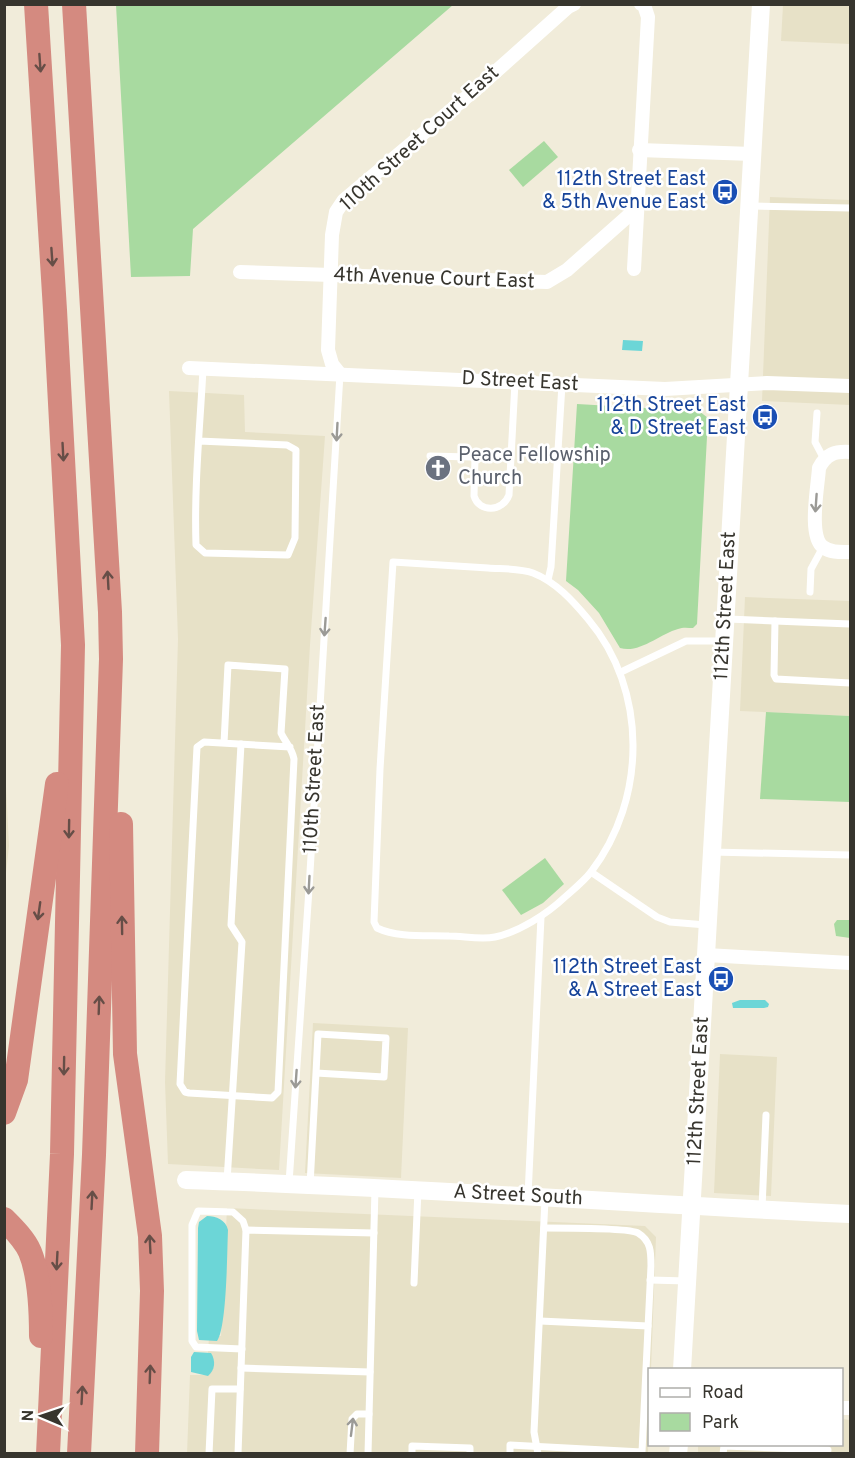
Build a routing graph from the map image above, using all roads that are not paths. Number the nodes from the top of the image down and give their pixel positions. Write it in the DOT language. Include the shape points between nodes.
graph roads {
  1 [pos="36,4"];
  2 [pos="74,4"];
  3 [pos="574,4"];
  4 [pos="641,4"];
  5 [pos="761,4"];
  6 [pos="639,150"];
  7 [pos="752,154"];
  8 [pos="749,206"];
  9 [pos="850,208"];
  10 [pos="636,209"];
  11 [pos="634,269"];
  12 [pos="240,272"];
  13 [pos="331,275"];
  14 [pos="196,368"];
  15 [pos="340,374"];
  16 [pos="515,382"];
  17 [pos="562,384"];
  18 [pos="739,385"];
  19 [pos="850,386"];
  20 [pos="817,413"];
  21 [pos="199,441"];
  22 [pos="850,452"];
  23 [pos="430,456"];
  24 [pos="475,457"];
  25 [pos="511,458"];
  26 [pos="824,459"];
  27 [pos="823,547"];
  28 [pos="850,552"];
  29 [pos="548,580"];
  30 [pos="810,591"];
  31 [pos="110,612"];
  32 [pos="725,618"];
  33 [pos="775,621"];
  34 [pos="850,624"];
  35 [pos="724,641"];
  36 [pos="73,645"];
  37 [pos="621,672"];
  38 [pos="850,683"];
  39 [pos="224,743"];
  40 [pos="241,744"];
  41 [pos="290,747"];
  42 [pos="712,852"];
  43 [pos="850,855"];
  44 [pos="591,872"];
  45 [pos="542,917"];
  46 [pos="708,925"];
  47 [pos="706,955"];
  48 [pos="850,963"];
  49 [pos="316,1073"];
  50 [pos="233,1096"];
  51 [pos="4,1113"];
  52 [pos="766,1115"];
  53 [pos="186,1180"];
  54 [pos="227,1181"];
  55 [pos="289,1184"];
  56 [pos="310,1185"];
  57 [pos="375,1188"];
  58 [pos="418,1190"];
  59 [pos="537,1197"];
  60 [pos="692,1207"];
  61 [pos="762,1210"];
  62 [pos="850,1214"];
  63 [pos="4,1219"];
  64 [pos="544,1228"];
  65 [pos="246,1230"];
  66 [pos="374,1233"];
  67 [pos="650,1280"];
  68 [pos="687,1281"];
  69 [pos="414,1283"];
  70 [pos="540,1321"];
  71 [pos="648,1326"];
  72 [pos="242,1349"];
  73 [pos="241,1368"];
  74 [pos="682,1368"];
  75 [pos="370,1372"];
  76 [pos="240,1389"];
  77 [pos="369,1414"];
  78 [pos="742,1448"];
  79 [pos="828,1449"];
  80 [pos="538,1450"];
  81 [pos="723,1450"];
  82 [pos="43,1454"];
  83 [pos="48,1454"];
  84 [pos="79,1454"];
  85 [pos="147,1454"];
  86 [pos="209,1454"];
  87 [pos="238,1454"];
  88 [pos="350,1454"];
  89 [pos="368,1454"];
  90 [pos="412,1454"];
  91 [pos="470,1454"];
  92 [pos="510,1454"];
  1 -- 36 [label="highway, one-way"];
  31 -- 2 [label="highway, one-way"];
  3 -- 13 [label="street, 110th Street Court East" via="344,200 334,217"];
  4 -- 6 [label="street" via="648,17"];
  5 -- 7 [label="main road, 112th Street East"];
  6 -- 7 [label="street"];
  6 -- 10 [label="street"];
  7 -- 8 [label="main road, 112th Street East"];
  8 -- 9 [label="lane"];
  8 -- 18 [label="main road, 112th Street East"];
  10 -- 11 [label="street"];
  10 -- 13 [label="street, 4th Avenue Court East" via="567,270 547,282"];
  12 -- 13 [label="street, 4th Avenue Court East"];
  13 -- 15 [label="street, 110th Street Court East" via="328,351"];
  14 -- 15 [label="street, D Street East"];
  14 -- 21 [label="lane"];
  15 -- 16 [label="street, D Street East"];
  15 -- 55 [label="lane, 110th Street East, one-way"];
  16 -- 17 [label="street, D Street East"];
  16 -- 25 [label="lane"];
  17 -- 18 [label="street, D Street East" via="664,389"];
  17 -- 29 [label="lane" via="552,567"];
  18 -- 19 [label="street, D Street East"];
  18 -- 32 [label="main road, 112th Street East"];
  20 -- 26 [label="lane" via="815,442"];
  21 -- 21 [label="lane" via="196,545 205,553 288,555 295,538 296,450 287,445"];
  22 -- 26 [label="street" via="831,453"];
  23 -- 24 [label="lane"];
  24 -- 25 [label="lane"];
  24 -- 25 [label="lane" via="474,496 485,508 499,507 508,500"];
  26 -- 27 [label="street, one-way" via="819,468 814,526"];
  27 -- 28 [label="street"];
  27 -- 30 [label="lane" via="811,569"];
  29 -- 37 [label="lane" via="572,600 601,634"];
  29 -- 45 [label="lane" via="523,570 393,562 374,922 377,928 394,933 494,937"];
  84 -- 31 [label="highway, one-way" via="95,1132"];
  85 -- 31 [label="highway, one-way" via="150,1236 125,1054 119,738"];
  32 -- 33 [label="lane"];
  32 -- 35 [label="main road, 112th Street East"];
  33 -- 34 [label="lane"];
  33 -- 38 [label="lane" via="776,679"];
  35 -- 37 [label="lane" via="686,641"];
  35 -- 42 [label="main road, 112th Street East"];
  36 -- 51 [label="highway, one-way" via="16,1080"];
  36 -- 83 [label="highway, one-way" via="62,1154"];
  37 -- 44 [label="lane" via="633,725 632,772 618,822"];
  39 -- 40 [label="lane"];
  39 -- 41 [label="lane" via="228,666 285,669 281,733"];
  39 -- 50 [label="lane" via="204,742 196,752 180,1084 189,1093"];
  40 -- 41 [label="lane"];
  40 -- 50 [label="lane" via="231,925 242,942"];
  41 -- 50 [label="lane" via="294,759 278,1092 272,1098"];
  42 -- 43 [label="lane"];
  42 -- 46 [label="main road, 112th Street East"];
  44 -- 45 [label="lane"];
  44 -- 46 [label="lane" via="657,917"];
  45 -- 59 [label="lane"];
  46 -- 47 [label="main road, 112th Street East"];
  47 -- 48 [label="street"];
  47 -- 60 [label="main road, 112th Street East"];
  49 -- 49 [label="lane" via="384,1077 386,1038 318,1034"];
  49 -- 56 [label="lane"];
  50 -- 54 [label="lane"];
  52 -- 61 [label="lane"];
  53 -- 54 [label="main road, A Street South"];
  54 -- 55 [label="main road, A Street South"];
  55 -- 56 [label="main road, A Street South"];
  56 -- 57 [label="main road, A Street South"];
  57 -- 58 [label="main road, A Street South"];
  57 -- 66 [label="lane"];
  58 -- 59 [label="main road, A Street South"];
  58 -- 69 [label="lane"];
  59 -- 60 [label="main road, A Street South"];
  59 -- 64 [label="lane"];
  60 -- 61 [label="main road, A Street South"];
  60 -- 68 [label="main road, 112th Street East"];
  61 -- 62 [label="main road, A Street South"];
  63 -- 82 [label="highway" via="27,1246 35,1270 41,1331"];
  64 -- 67 [label="lane" via="640,1234 651,1249"];
  64 -- 70 [label="lane"];
  65 -- 66 [label="lane"];
  65 -- 72 [label="lane"];
  65 -- 72 [label="lane" via="233,1212 198,1211 192,1225 192,1341 196,1347"];
  66 -- 75 [label="lane"];
  67 -- 68 [label="lane"];
  67 -- 71 [label="lane"];
  68 -- 74 [label="main road, 112th Street East"];
  70 -- 71 [label="lane"];
  70 -- 80 [label="lane" via="534,1432"];
  71 -- 80 [label="lane" via="642,1452"];
  72 -- 73 [label="lane"];
  73 -- 75 [label="lane"];
  73 -- 76 [label="lane"];
  75 -- 77 [label="lane"];
  76 -- 86 [label="lane" via="212,1389"];
  76 -- 87 [label="lane"];
  88 -- 77 [label="lane, one-way" via="352,1419 357,1414"];
  77 -- 89 [label="lane"];
  78 -- 79 [label="lane"];
  78 -- 81 [label="lane"];
  80 -- 92 [label="lane" via="510,1445"];
  90 -- 91 [label="lane" via="412,1446 470,1448"];
}
